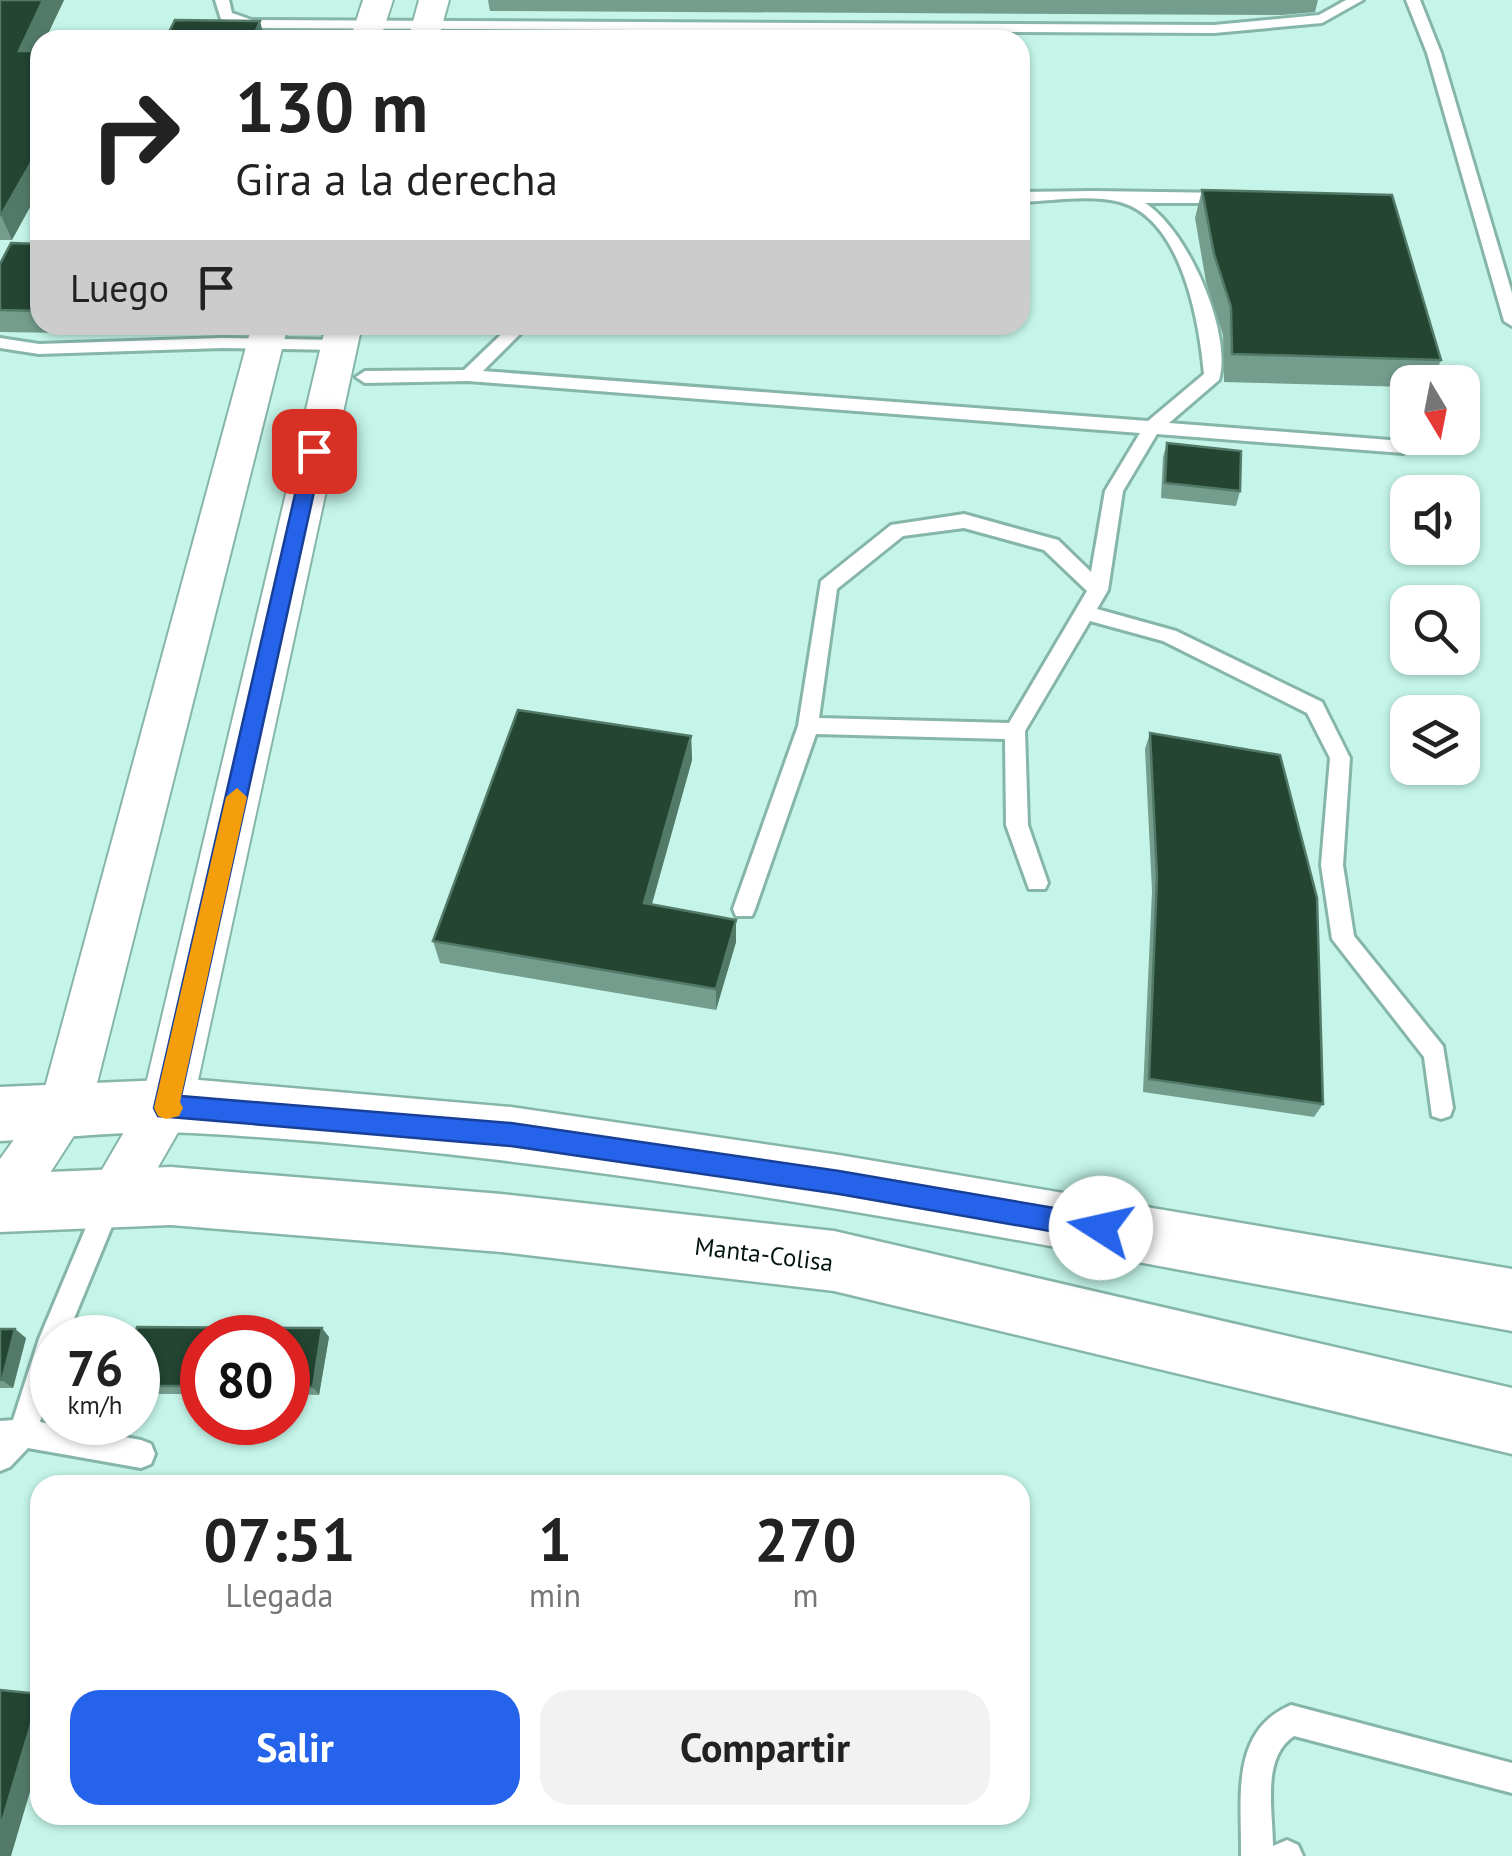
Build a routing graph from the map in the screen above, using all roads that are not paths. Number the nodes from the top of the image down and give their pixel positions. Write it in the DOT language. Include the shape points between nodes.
graph roads {
  1 [pos="222,0"];
  2 [pos="1356,0"];
  3 [pos="1413,0"];
  4 [pos="371,21"];
  5 [pos="428,22"];
  6 [pos="1030,197"];
  7 [pos="1127,198"];
  8 [pos="1240,198"];
  9 [pos="1512,321"];
  10 [pos="266,335"];
  11 [pos="510,335"];
  12 [pos="0,343"];
  13 [pos="349,349"];
  14 [pos="468,375"];
  15 [pos="1152,428"];
  16 [pos="1390,446"];
  17 [pos="1098,590"];
  18 [pos="1084,612"];
  19 [pos="808,726"];
  20 [pos="1016,731"];
  21 [pos="1036,884"];
  22 [pos="744,909"];
  23 [pos="166,1108"];
  24 [pos="1441,1108"];
  25 [pos="64,1110"];
  26 [pos="0,1114"];
  27 [pos="110,1198"];
  28 [pos="0,1203"];
  29 [pos="1512,1300"];
  30 [pos="62,1315"];
  31 [pos="30,1391"];
  32 [pos="1512,1421"];
  33 [pos="11,1434"];
  34 [pos="141,1454"];
  35 [pos="0,1457"];
  36 [pos="1512,1778"];
  37 [pos="1256,1856"];
  1 -- 4 [label="lane" via="226,16 242,22"];
  2 -- 5 [label="lane" via="1322,19 1214,29"];
  3 -- 9 [label="lane"];
  4 -- 5 [label="lane"];
  6 -- 7 [label="lane"];
  7 -- 8 [label="lane"];
  7 -- 15 [label="lane" via="1163,223 1197,284 1210,335 1212,376"];
  10 -- 12 [label="lane" via="39,349"];
  10 -- 13 [label="lane"];
  10 -- 25 [label="street"];
  11 -- 14 [label="lane"];
  13 -- 14 [label="lane"];
  13 -- 23 [label="street"];
  14 -- 15 [label="lane"];
  15 -- 16 [label="lane"];
  15 -- 17 [label="lane" via="1114,491"];
  17 -- 18 [label="lane"];
  17 -- 19 [label="lane" via="1051,545 964,521 898,530 828,586"];
  18 -- 20 [label="lane"];
  18 -- 24 [label="lane" via="1169,636 1315,708 1340,758 1332,866 1343,940 1435,1053"];
  19 -- 20 [label="lane"];
  19 -- 22 [label="lane"];
  20 -- 21 [label="lane" via="1017,825"];
  23 -- 25 [label="highway"];
  23 -- 27 [label="street"];
  23 -- 29 [label="highway" via="511,1134 839,1182"];
  25 -- 26 [label="highway"];
  25 -- 28 [label="street"];
  27 -- 28 [label="highway, Manta-Colisa"];
  27 -- 30 [label="lane"];
  27 -- 32 [label="highway, Manta-Colisa" via="171,1196 501,1223 834,1261"];
  31 -- 33 [label="lane"];
  33 -- 34 [label="lane"];
  33 -- 35 [label="lane"];
  36 -- 37 [label="lane" via="1290,1720 1272,1733 1258,1757"];
}
